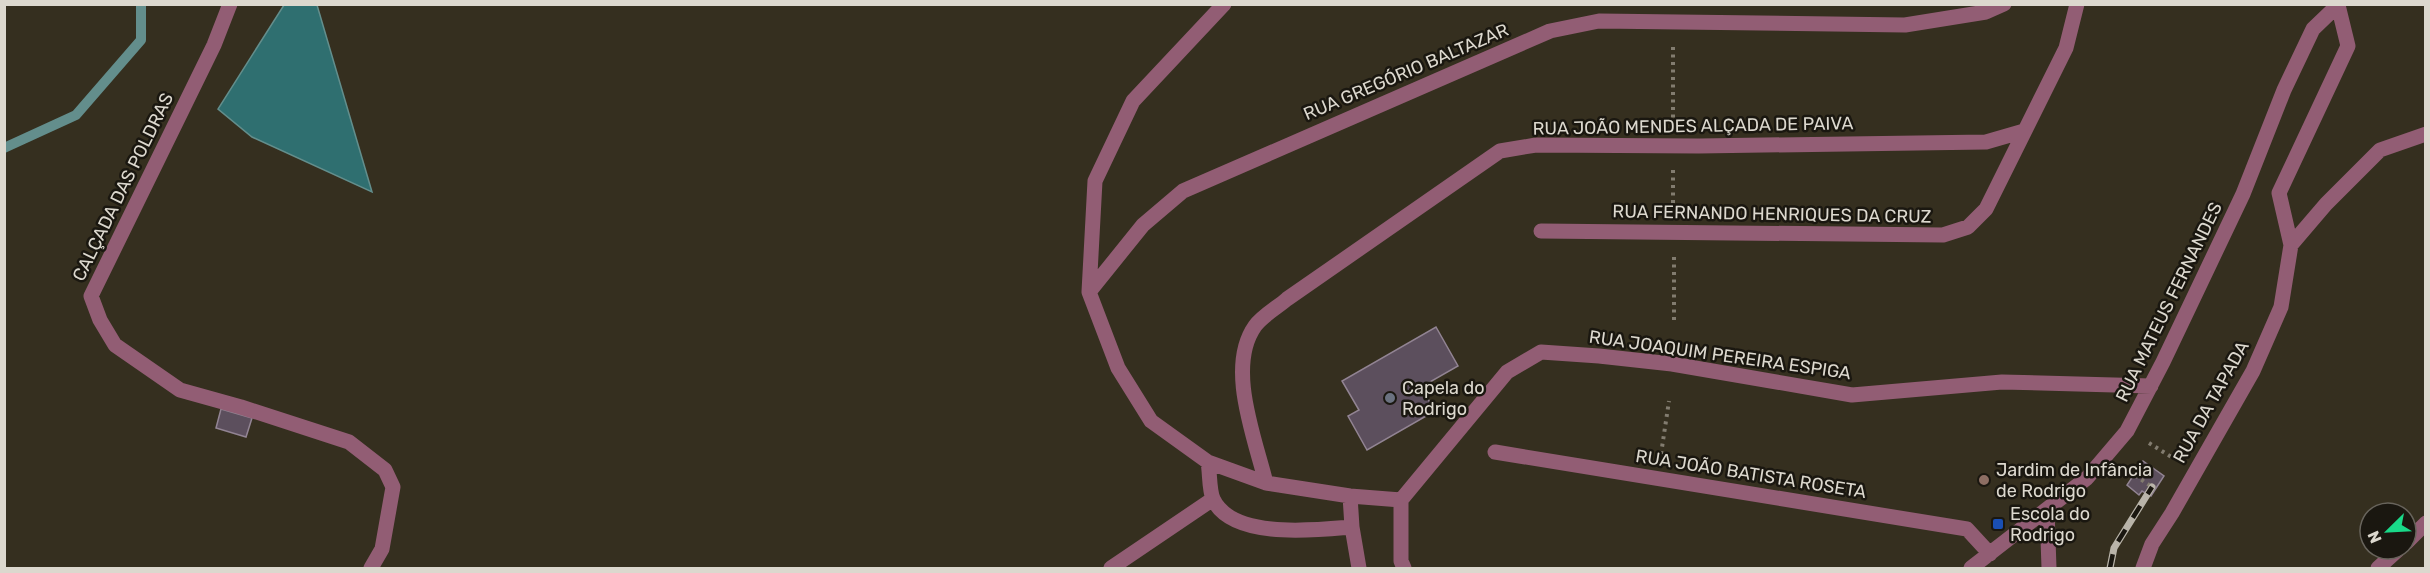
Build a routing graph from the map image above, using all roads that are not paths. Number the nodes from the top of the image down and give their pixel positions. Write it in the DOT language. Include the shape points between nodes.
graph roads {
  1 [pos="230,4"];
  2 [pos="1224,4"];
  3 [pos="2004,4"];
  4 [pos="2077,4"];
  5 [pos="2338,5"];
  6 [pos="2024,131"];
  7 [pos="2426,134"];
  8 [pos="1541,231"];
  9 [pos="2291,245"];
  10 [pos="1089,292"];
  11 [pos="2151,386"];
  12 [pos="1495,452"];
  13 [pos="1208,462"];
  14 [pos="1266,483"];
  15 [pos="1350,496"];
  16 [pos="1213,499"];
  17 [pos="1401,500"];
  18 [pos="2047,510"];
  19 [pos="1352,527"];
  20 [pos="1990,554"];
  21 [pos="371,568"];
  22 [pos="1111,568"];
  23 [pos="1359,568"];
  24 [pos="1404,568"];
  25 [pos="1971,568"];
  26 [pos="2049,568"];
  27 [pos="2143,568"];
  1 -- 21 [label="street, CALÇADA DAS POLDRAS" via="214,45 91,296 116,345 180,390 349,442 385,470 393,487 382,549"];
  2 -- 10 [label="street" via="1133,101 1095,181"];
  3 -- 10 [label="street, RUA GREGÓRIO BALTAZAR" via="1986,12 1905,25 1599,21 1550,31 1183,190 1143,225"];
  4 -- 6 [label="street, RUA FERNANDO HENRIQUES DA CRUZ" via="2066,48"];
  5 -- 9 [label="street, RUA MATEUS FERNANDES" via="2348,46 2279,192"];
  5 -- 11 [label="street, RUA MATEUS FERNANDES" via="2313,28 2243,194"];
  6 -- 8 [label="street, RUA FERNANDO HENRIQUES DA CRUZ" via="1986,209 1968,227 1943,236"];
  6 -- 14 [label="street, RUA JOÃO MENDES ALÇADA DE PAIVA" via="1986,142 1536,145 1500,151 1287,299 1256,325 1245,349 1242,385"];
  7 -- 9 [label="street" via="2380,150"];
  9 -- 27 [label="street, RUA DA TAPADA" via="2281,308 2253,371 2152,544"];
  10 -- 13 [label="street" via="1118,368 1151,421"];
  11 -- 17 [label="street, RUA JOAQUIM PEREIRA ESPIGA" via="2002,382 1852,395 1672,364 1540,352 1507,372"];
  11 -- 18 [label="street, RUA MATEUS FERNANDES" via="2127,431 2087,478"];
  12 -- 20 [label="street, RUA JOÃO BATISTA ROSETA" via="1967,529"];
  13 -- 14 [label="street"];
  13 -- 16 [label="street"];
  14 -- 15 [label="street"];
  15 -- 17 [label="street"];
  15 -- 19 [label="street"];
  16 -- 19 [label="street" via="1228,516 1257,528 1288,531"];
  16 -- 22 [label="street"];
  17 -- 24 [label="street"];
  18 -- 20 [label="street, RUA MATEUS FERNANDES"];
  18 -- 26 [label="street"];
  19 -- 23 [label="street"];
  20 -- 25 [label="street, RUA MATEUS FERNANDES"];
}
